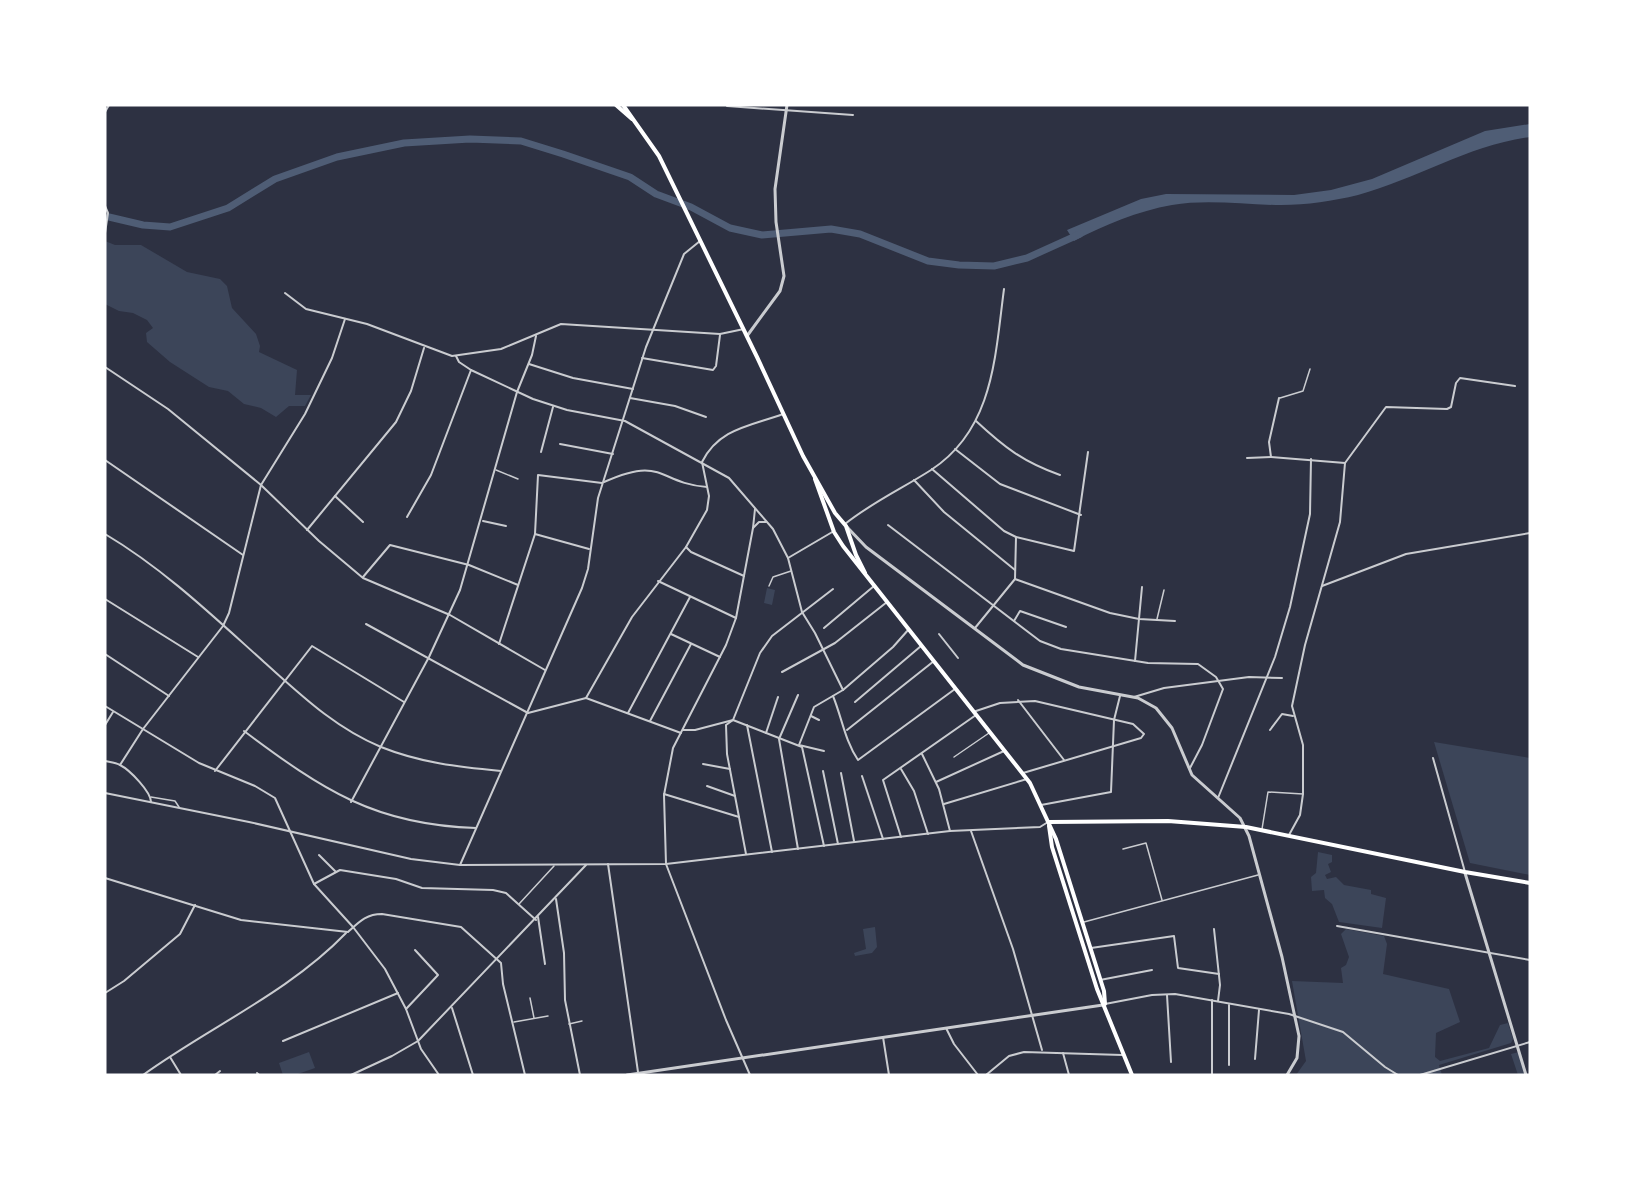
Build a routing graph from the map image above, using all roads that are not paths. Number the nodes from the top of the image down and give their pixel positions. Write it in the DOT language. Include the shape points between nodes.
graph roads {
  1 [pos="109,105"];
  2 [pos="616,105"];
  3 [pos="623,105"];
  4 [pos="787,105"];
  5 [pos="727,106"];
  6 [pos="105,112"];
  7 [pos="786,112"];
  8 [pos="853,115"];
  9 [pos="635,122"];
  10 [pos="105,206"];
  11 [pos="105,233"];
  12 [pos="700,241"];
  13 [pos="1004,289"];
  14 [pos="285,293"];
  15 [pos="345,319"];
  16 [pos="744,329"];
  17 [pos="653,331"];
  18 [pos="720,334"];
  19 [pos="536,336"];
  20 [pos="747,336"];
  21 [pos="424,347"];
  22 [pos="456,356"];
  23 [pos="642,358"];
  24 [pos="529,364"];
  25 [pos="105,367"];
  26 [pos="1310,369"];
  27 [pos="471,370"];
  28 [pos="1515,386"];
  29 [pos="633,389"];
  30 [pos="517,392"];
  31 [pos="630,398"];
  32 [pos="1279,398"];
  33 [pos="553,407"];
  34 [pos="783,414"];
  35 [pos="706,417"];
  36 [pos="976,420"];
  37 [pos="624,421"];
  38 [pos="560,444"];
  39 [pos="955,449"];
  40 [pos="540,452"];
  41 [pos="1088,452"];
  42 [pos="613,454"];
  43 [pos="1271,457"];
  44 [pos="1246,458"];
  45 [pos="1311,459"];
  46 [pos="105,460"];
  47 [pos="702,462"];
  48 [pos="1345,463"];
  49 [pos="495,469"];
  50 [pos="932,469"];
  51 [pos="1060,475"];
  52 [pos="518,479"];
  53 [pos="815,479"];
  54 [pos="914,480"];
  55 [pos="604,482"];
  56 [pos="261,485"];
  57 [pos="707,487"];
  58 [pos="335,496"];
  59 [pos="754,509"];
  60 [pos="1081,515"];
  61 [pos="407,517"];
  62 [pos="482,520"];
  63 [pos="363,522"];
  64 [pos="768,523"];
  65 [pos="888,525"];
  66 [pos="506,526"];
  67 [pos="845,526"];
  68 [pos="753,528"];
  69 [pos="307,530"];
  70 [pos="834,531"];
  71 [pos="1530,533"];
  72 [pos="105,534"];
  73 [pos="535,534"];
  74 [pos="1016,537"];
  75 [pos="686,547"];
  76 [pos="589,549"];
  77 [pos="243,555"];
  78 [pos="788,558"];
  79 [pos="469,565"];
  80 [pos="792,570"];
  81 [pos="1015,570"];
  82 [pos="744,576"];
  83 [pos="363,578"];
  84 [pos="868,579"];
  85 [pos="1015,579"];
  86 [pos="658,581"];
  87 [pos="518,585"];
  88 [pos="769,586"];
  89 [pos="874,586"];
  90 [pos="1142,587"];
  91 [pos="1320,587"];
  92 [pos="833,589"];
  93 [pos="1164,590"];
  94 [pos="690,597"];
  95 [pos="105,599"];
  96 [pos="887,602"];
  97 [pos="993,606"];
  98 [pos="802,612"];
  99 [pos="450,615"];
  100 [pos="736,618"];
  101 [pos="1139,619"];
  102 [pos="1156,620"];
  103 [pos="1014,621"];
  104 [pos="1175,621"];
  105 [pos="366,624"];
  106 [pos="223,626"];
  107 [pos="1066,627"];
  108 [pos="824,628"];
  109 [pos="974,628"];
  110 [pos="909,629"];
  111 [pos="670,634"];
  112 [pos="939,634"];
  113 [pos="499,644"];
  114 [pos="691,644"];
  115 [pos="922,645"];
  116 [pos="823,650"];
  117 [pos="105,654"];
  118 [pos="198,657"];
  119 [pos="429,657"];
  120 [pos="720,657"];
  121 [pos="958,658"];
  122 [pos="934,661"];
  123 [pos="1136,661"];
  124 [pos="545,670"];
  125 [pos="782,672"];
  126 [pos="1266,678"];
  127 [pos="1282,678"];
  128 [pos="284,681"];
  129 [pos="1220,682"];
  130 [pos="955,688"];
  131 [pos="843,690"];
  132 [pos="1120,694"];
  133 [pos="798,695"];
  134 [pos="169,696"];
  135 [pos="833,696"];
  136 [pos="1134,696"];
  137 [pos="778,697"];
  138 [pos="586,698"];
  139 [pos="1018,700"];
  140 [pos="404,702"];
  141 [pos="855,702"];
  142 [pos="105,706"];
  143 [pos="113,711"];
  144 [pos="528,713"];
  145 [pos="628,713"];
  146 [pos="975,714"];
  147 [pos="811,716"];
  148 [pos="1293,716"];
  149 [pos="733,720"];
  150 [pos="819,720"];
  151 [pos="1113,720"];
  152 [pos="650,722"];
  153 [pos="105,725"];
  154 [pos="747,725"];
  155 [pos="143,729"];
  156 [pos="847,730"];
  157 [pos="1270,730"];
  158 [pos="244,731"];
  159 [pos="682,731"];
  160 [pos="990,732"];
  161 [pos="766,733"];
  162 [pos="779,739"];
  163 [pos="379,746"];
  164 [pos="801,746"];
  165 [pos="1113,747"];
  166 [pos="1005,751"];
  167 [pos="824,752"];
  168 [pos="922,754"];
  169 [pos="954,757"];
  170 [pos="1433,758"];
  171 [pos="1064,760"];
  172 [pos="105,761"];
  173 [pos="703,764"];
  174 [pos="120,765"];
  175 [pos="730,769"];
  176 [pos="901,769"];
  177 [pos="1189,769"];
  178 [pos="215,771"];
  179 [pos="501,771"];
  180 [pos="823,771"];
  181 [pos="841,773"];
  182 [pos="1023,773"];
  183 [pos="862,776"];
  184 [pos="1027,778"];
  185 [pos="936,782"];
  186 [pos="707,786"];
  187 [pos="105,793"];
  188 [pos="664,794"];
  189 [pos="1303,794"];
  190 [pos="735,796"];
  191 [pos="151,797"];
  192 [pos="1217,800"];
  193 [pos="151,802"];
  194 [pos="351,802"];
  195 [pos="944,804"];
  196 [pos="1041,804"];
  197 [pos="179,808"];
  198 [pos="740,818"];
  199 [pos="1049,822"];
  200 [pos="1246,827"];
  201 [pos="476,828"];
  202 [pos="971,830"];
  203 [pos="1262,830"];
  204 [pos="950,831"];
  205 [pos="290,832"];
  206 [pos="928,834"];
  207 [pos="1290,835"];
  208 [pos="901,837"];
  209 [pos="884,839"];
  210 [pos="855,842"];
  211 [pos="838,844"];
  212 [pos="824,846"];
  213 [pos="798,849"];
  214 [pos="1123,849"];
  215 [pos="771,852"];
  216 [pos="319,855"];
  217 [pos="746,855"];
  218 [pos="608,864"];
  219 [pos="666,864"];
  220 [pos="460,865"];
  221 [pos="555,865"];
  222 [pos="586,865"];
  223 [pos="336,872"];
  224 [pos="1465,872"];
  225 [pos="1260,875"];
  226 [pos="105,878"];
  227 [pos="1530,883"];
  228 [pos="314,884"];
  229 [pos="556,899"];
  230 [pos="1162,900"];
  231 [pos="195,905"];
  232 [pos="518,905"];
  233 [pos="537,918"];
  234 [pos="1083,922"];
  235 [pos="1337,926"];
  236 [pos="353,927"];
  237 [pos="1214,929"];
  238 [pos="348,932"];
  239 [pos="1090,948"];
  240 [pos="415,950"];
  241 [pos="1488,952"];
  242 [pos="498,959"];
  243 [pos="1530,960"];
  244 [pos="545,964"];
  245 [pos="1152,970"];
  246 [pos="1219,974"];
  247 [pos="1100,980"];
  248 [pos="105,993"];
  249 [pos="398,993"];
  250 [pos="1167,994"];
  251 [pos="530,998"];
  252 [pos="1212,1000"];
  253 [pos="1218,1002"];
  254 [pos="1105,1004"];
  255 [pos="1229,1004"];
  256 [pos="452,1008"];
  257 [pos="406,1009"];
  258 [pos="1259,1009"];
  259 [pos="1032,1015"];
  260 [pos="548,1016"];
  261 [pos="1296,1017"];
  262 [pos="534,1019"];
  263 [pos="513,1022"];
  264 [pos="582,1022"];
  265 [pos="569,1024"];
  266 [pos="946,1028"];
  267 [pos="883,1037"];
  268 [pos="283,1041"];
  269 [pos="418,1041"];
  270 [pos="1530,1042"];
  271 [pos="1517,1046"];
  272 [pos="1042,1050"];
  273 [pos="1063,1053"];
  274 [pos="1125,1055"];
  275 [pos="169,1056"];
  276 [pos="741,1056"];
  277 [pos="1255,1059"];
  278 [pos="1171,1062"];
  279 [pos="1229,1065"];
  280 [pos="220,1071"];
  281 [pos="638,1073"];
  282 [pos="143,1075"];
  283 [pos="181,1075"];
  284 [pos="215,1075"];
  285 [pos="351,1075"];
  286 [pos="440,1075"];
  287 [pos="473,1075"];
  288 [pos="525,1075"];
  289 [pos="580,1075"];
  290 [pos="627,1075"];
  291 [pos="750,1075"];
  292 [pos="889,1075"];
  293 [pos="978,1075"];
  294 [pos="986,1075"];
  295 [pos="1069,1075"];
  296 [pos="1132,1075"];
  297 [pos="1212,1075"];
  298 [pos="1287,1075"];
  299 [pos="1398,1075"];
  300 [pos="1420,1075"];
  301 [pos="1526,1075"];
  1 -- 6 [label="street"];
  2 -- 9 [label="main road"];
  3 -- 9 [label="main road"];
  4 -- 7 [label="street"];
  5 -- 7 [label="street"];
  7 -- 8 [label="street"];
  7 -- 20 [label="street" via="775,189 782,284"];
  9 -- 12 [label="main road" via="656,152"];
  10 -- 11 [label="street"];
  12 -- 16 [label="main road"];
  12 -- 17 [label="street" via="684,254"];
  13 -- 36 [label="street" via="989,390"];
  14 -- 15 [label="street" via="306,309"];
  15 -- 21 [label="street"];
  15 -- 56 [label="street" via="305,414"];
  16 -- 18 [label="street"];
  16 -- 20 [label="main road"];
  17 -- 18 [label="street"];
  17 -- 19 [label="street" via="561,324"];
  17 -- 23 [label="street"];
  18 -- 23 [label="street" via="713,370"];
  19 -- 22 [label="street" via="501,349"];
  19 -- 24 [label="street"];
  20 -- 34 [label="main road"];
  21 -- 22 [label="street"];
  21 -- 58 [label="street" via="401,414"];
  22 -- 27 [label="street"];
  23 -- 29 [label="street"];
  24 -- 29 [label="street" via="573,378"];
  24 -- 30 [label="street"];
  25 -- 56 [label="street" via="168,409"];
  26 -- 32 [label="lane" via="1303,391"];
  27 -- 30 [label="street"];
  27 -- 61 [label="street" via="431,475"];
  28 -- 48 [label="street" via="1460,378 1447,409 1386,407"];
  29 -- 31 [label="street"];
  30 -- 33 [label="street"];
  30 -- 49 [label="street"];
  31 -- 35 [label="street" via="675,406"];
  31 -- 37 [label="street"];
  32 -- 43 [label="street" via="1269,442"];
  33 -- 37 [label="street"];
  33 -- 40 [label="street"];
  34 -- 47 [label="street" via="727,433"];
  34 -- 53 [label="main road"];
  36 -- 39 [label="street"];
  36 -- 51 [label="street" via="1012,454"];
  37 -- 42 [label="street"];
  37 -- 47 [label="street"];
  38 -- 42 [label="street"];
  39 -- 50 [label="street"];
  39 -- 60 [label="street" via="1000,484"];
  41 -- 60 [label="street"];
  42 -- 55 [label="street"];
  43 -- 44 [label="street"];
  43 -- 45 [label="street"];
  45 -- 48 [label="street"];
  45 -- 126 [label="street" via="1310,514 1303,553"];
  46 -- 77 [label="street"];
  47 -- 57 [label="street"];
  47 -- 59 [label="street" via="729,478"];
  48 -- 91 [label="street" via="1340,522"];
  49 -- 52 [label="lane"];
  49 -- 62 [label="street"];
  50 -- 54 [label="street"];
  50 -- 74 [label="street"];
  53 -- 67 [label="main road"];
  53 -- 70 [label="main road"];
  54 -- 67 [label="street"];
  54 -- 81 [label="street" via="944,512"];
  55 -- 57 [label="street" via="641,468"];
  55 -- 73 [label="street" via="538,475"];
  55 -- 76 [label="street"];
  56 -- 69 [label="street"];
  56 -- 77 [label="street"];
  57 -- 75 [label="street" via="707,510"];
  58 -- 63 [label="street"];
  58 -- 69 [label="street"];
  59 -- 64 [label="street"];
  59 -- 68 [label="street"];
  60 -- 74 [label="street" via="1074,551"];
  62 -- 66 [label="street"];
  62 -- 79 [label="street"];
  64 -- 68 [label="street" via="759,522"];
  64 -- 78 [label="street"];
  65 -- 97 [label="street"];
  67 -- 70 [label="main road"];
  67 -- 70 [label="main road" via="843,536"];
  67 -- 84 [label="main road"];
  67 -- 109 [label="street" via="866,547"];
  68 -- 82 [label="street"];
  69 -- 83 [label="street"];
  70 -- 78 [label="street"];
  70 -- 84 [label="main road"];
  71 -- 91 [label="street" via="1406,554"];
  72 -- 106 [label="street" via="186,591"];
  73 -- 76 [label="street"];
  73 -- 87 [label="street"];
  74 -- 81 [label="street"];
  75 -- 82 [label="street"];
  75 -- 86 [label="street"];
  76 -- 124 [label="street" via="582,588"];
  77 -- 106 [label="street"];
  78 -- 80 [label="street"];
  79 -- 83 [label="street" via="390,545"];
  79 -- 87 [label="street"];
  79 -- 99 [label="street"];
  80 -- 88 [label="lane" via="773,577"];
  80 -- 98 [label="street"];
  81 -- 85 [label="street"];
  82 -- 100 [label="street"];
  83 -- 99 [label="street"];
  84 -- 89 [label="main road"];
  85 -- 97 [label="street"];
  85 -- 101 [label="street" via="1110,613"];
  86 -- 94 [label="street"];
  86 -- 138 [label="street" via="612,647"];
  87 -- 113 [label="street"];
  89 -- 96 [label="main road"];
  89 -- 108 [label="street"];
  90 -- 101 [label="street"];
  91 -- 148 [label="street" via="1296,684"];
  92 -- 98 [label="street"];
  93 -- 102 [label="lane"];
  94 -- 100 [label="street"];
  94 -- 111 [label="street"];
  95 -- 118 [label="street"];
  96 -- 110 [label="main road"];
  96 -- 116 [label="street"];
  97 -- 103 [label="street"];
  97 -- 109 [label="street"];
  98 -- 116 [label="street"];
  98 -- 149 [label="street" via="763,648"];
  99 -- 113 [label="street"];
  99 -- 119 [label="street"];
  100 -- 120 [label="street"];
  101 -- 102 [label="street"];
  101 -- 123 [label="street"];
  102 -- 104 [label="street"];
  103 -- 107 [label="street" via="1020,611"];
  103 -- 123 [label="street" via="1040,641 1061,649"];
  105 -- 119 [label="street"];
  106 -- 118 [label="street"];
  106 -- 128 [label="street"];
  109 -- 132 [label="street" via="1037,672 1087,689"];
  110 -- 115 [label="main road"];
  110 -- 131 [label="street"];
  111 -- 114 [label="street"];
  111 -- 145 [label="street"];
  112 -- 121 [label="street"];
  113 -- 124 [label="street"];
  114 -- 120 [label="street"];
  114 -- 152 [label="street"];
  115 -- 122 [label="main road"];
  115 -- 141 [label="street"];
  116 -- 125 [label="street"];
  116 -- 131 [label="street"];
  117 -- 134 [label="street"];
  118 -- 134 [label="street"];
  119 -- 140 [label="street"];
  119 -- 144 [label="street"];
  120 -- 159 [label="street"];
  122 -- 130 [label="main road"];
  122 -- 156 [label="street"];
  123 -- 129 [label="street" via="1198,664"];
  124 -- 144 [label="street"];
  126 -- 127 [label="street"];
  126 -- 129 [label="street"];
  126 -- 192 [label="street"];
  128 -- 140 [label="street" via="312,646"];
  128 -- 158 [label="street"];
  128 -- 163 [label="street" via="324,715"];
  129 -- 136 [label="street" via="1164,688"];
  129 -- 177 [label="street" via="1221,694"];
  130 -- 146 [label="main road"];
  130 -- 156 [label="street" via="858,760 849,747"];
  131 -- 135 [label="street"];
  132 -- 136 [label="street"];
  132 -- 151 [label="street"];
  133 -- 162 [label="street"];
  134 -- 155 [label="street"];
  135 -- 147 [label="street" via="814,707"];
  135 -- 156 [label="street"];
  136 -- 177 [label="street" via="1149,703 1167,720"];
  137 -- 161 [label="street"];
  138 -- 144 [label="street"];
  138 -- 145 [label="street"];
  139 -- 146 [label="street" via="992,705"];
  139 -- 151 [label="street"];
  139 -- 171 [label="street"];
  140 -- 163 [label="street"];
  142 -- 143 [label="street"];
  143 -- 153 [label="street"];
  143 -- 155 [label="street"];
  144 -- 179 [label="street"];
  145 -- 152 [label="street"];
  146 -- 160 [label="main road"];
  146 -- 168 [label="street"];
  147 -- 150 [label="street"];
  147 -- 164 [label="street"];
  148 -- 157 [label="street" via="1282,714"];
  148 -- 189 [label="street" via="1303,745"];
  149 -- 154 [label="street"];
  149 -- 159 [label="street"];
  149 -- 175 [label="street" via="726,725"];
  151 -- 165 [label="street"];
  151 -- 165 [label="street" via="1136,725 1144,737"];
  152 -- 159 [label="street"];
  154 -- 161 [label="street"];
  154 -- 215 [label="street"];
  155 -- 174 [label="street"];
  155 -- 178 [label="street"];
  158 -- 178 [label="street"];
  158 -- 194 [label="street" via="294,769"];
  159 -- 188 [label="street" via="673,748"];
  160 -- 166 [label="main road"];
  160 -- 169 [label="lane"];
  161 -- 162 [label="street"];
  162 -- 164 [label="street"];
  162 -- 213 [label="street"];
  163 -- 179 [label="street" via="439,765"];
  163 -- 194 [label="street"];
  164 -- 167 [label="street"];
  164 -- 212 [label="street"];
  165 -- 171 [label="street"];
  165 -- 196 [label="street" via="1111,792"];
  166 -- 182 [label="main road"];
  166 -- 185 [label="street"];
  168 -- 176 [label="street"];
  168 -- 185 [label="street"];
  170 -- 224 [label="street"];
  171 -- 182 [label="street"];
  172 -- 174 [label="street"];
  173 -- 175 [label="street"];
  174 -- 191 [label="street"];
  175 -- 190 [label="street"];
  176 -- 206 [label="street" via="914,791"];
  176 -- 208 [label="street" via="883,780"];
  177 -- 192 [label="street"];
  178 -- 205 [label="street" via="269,793 280,804"];
  179 -- 201 [label="street"];
  180 -- 211 [label="street"];
  181 -- 210 [label="street"];
  182 -- 184 [label="main road"];
  183 -- 209 [label="street"];
  184 -- 195 [label="street"];
  184 -- 196 [label="main road"];
  185 -- 195 [label="street"];
  186 -- 190 [label="street"];
  187 -- 193 [label="street"];
  188 -- 198 [label="street"];
  188 -- 219 [label="street"];
  189 -- 203 [label="lane" via="1268,793"];
  189 -- 207 [label="street" via="1300,815"];
  190 -- 198 [label="street"];
  191 -- 193 [label="street"];
  191 -- 197 [label="lane" via="175,801"];
  192 -- 200 [label="street"];
  193 -- 197 [label="street"];
  194 -- 201 [label="street" via="419,823"];
  195 -- 204 [label="street"];
  196 -- 199 [label="main road"];
  197 -- 205 [label="street"];
  198 -- 217 [label="street"];
  199 -- 200 [label="main road" via="1168,821"];
  199 -- 202 [label="street" via="1040,827"];
  199 -- 234 [label="main road"];
  199 -- 254 [label="main road" via="1052,847 1096,989"];
  200 -- 203 [label="main road"];
  200 -- 225 [label="street"];
  201 -- 220 [label="street"];
  202 -- 204 [label="street"];
  202 -- 259 [label="street"];
  203 -- 207 [label="main road"];
  204 -- 206 [label="street"];
  205 -- 220 [label="street"];
  205 -- 228 [label="street"];
  206 -- 208 [label="street"];
  207 -- 224 [label="main road"];
  208 -- 209 [label="street"];
  209 -- 210 [label="street"];
  210 -- 211 [label="street"];
  211 -- 212 [label="street"];
  212 -- 213 [label="street"];
  213 -- 215 [label="street"];
  214 -- 230 [label="lane" via="1146,843"];
  215 -- 217 [label="street"];
  216 -- 223 [label="street"];
  217 -- 219 [label="street"];
  218 -- 219 [label="street"];
  218 -- 222 [label="street"];
  218 -- 281 [label="street"];
  219 -- 276 [label="street"];
  220 -- 221 [label="street"];
  221 -- 222 [label="street"];
  221 -- 232 [label="lane"];
  222 -- 229 [label="street"];
  223 -- 228 [label="street"];
  223 -- 232 [label="street" via="348,870 422,888 493,890 506,893"];
  224 -- 227 [label="main road"];
  224 -- 241 [label="street"];
  225 -- 230 [label="lane"];
  225 -- 261 [label="street"];
  226 -- 231 [label="street"];
  228 -- 236 [label="street"];
  229 -- 233 [label="street"];
  229 -- 265 [label="street"];
  230 -- 234 [label="lane"];
  231 -- 238 [label="street" via="241,920"];
  231 -- 248 [label="street" via="180,934"];
  232 -- 233 [label="street"];
  233 -- 242 [label="street"];
  233 -- 244 [label="street"];
  234 -- 239 [label="main road"];
  235 -- 241 [label="street"];
  236 -- 238 [label="street"];
  236 -- 242 [label="street" via="372,914 382,914 461,927"];
  236 -- 249 [label="street"];
  237 -- 246 [label="street"];
  238 -- 275 [label="street" via="320,961 287,984"];
  239 -- 246 [label="street" via="1174,936 1178,968"];
  239 -- 247 [label="main road"];
  240 -- 257 [label="street" via="438,975"];
  241 -- 243 [label="street"];
  241 -- 271 [label="street"];
  242 -- 256 [label="street"];
  242 -- 263 [label="street" via="504,971 503,984"];
  245 -- 247 [label="street"];
  246 -- 253 [label="street"];
  247 -- 254 [label="main road"];
  249 -- 257 [label="street"];
  249 -- 268 [label="street"];
  250 -- 252 [label="street"];
  250 -- 254 [label="street"];
  250 -- 278 [label="street"];
  251 -- 262 [label="lane"];
  252 -- 253 [label="street"];
  252 -- 297 [label="street"];
  253 -- 255 [label="street"];
  254 -- 259 [label="street"];
  254 -- 274 [label="main road"];
  255 -- 258 [label="street"];
  255 -- 279 [label="street"];
  256 -- 269 [label="street"];
  256 -- 287 [label="street"];
  257 -- 269 [label="street"];
  258 -- 261 [label="street"];
  258 -- 277 [label="street"];
  259 -- 266 [label="street"];
  259 -- 272 [label="street"];
  260 -- 262 [label="lane"];
  261 -- 298 [label="street" via="1298,1048"];
  261 -- 299 [label="street" via="1343,1032"];
  262 -- 263 [label="lane"];
  263 -- 288 [label="street"];
  264 -- 265 [label="lane"];
  265 -- 289 [label="street"];
  266 -- 267 [label="street"];
  266 -- 293 [label="street"];
  267 -- 276 [label="street"];
  267 -- 292 [label="street"];
  269 -- 285 [label="street"];
  269 -- 286 [label="street"];
  270 -- 271 [label="street"];
  271 -- 300 [label="street"];
  271 -- 301 [label="street"];
  272 -- 273 [label="street"];
  272 -- 294 [label="street" via="1012,1055"];
  273 -- 274 [label="street"];
  273 -- 295 [label="street"];
  274 -- 296 [label="main road"];
  275 -- 282 [label="street"];
  275 -- 283 [label="street"];
  276 -- 281 [label="street"];
  276 -- 291 [label="street"];
  280 -- 284 [label="street"];
  281 -- 290 [label="street"];
}
